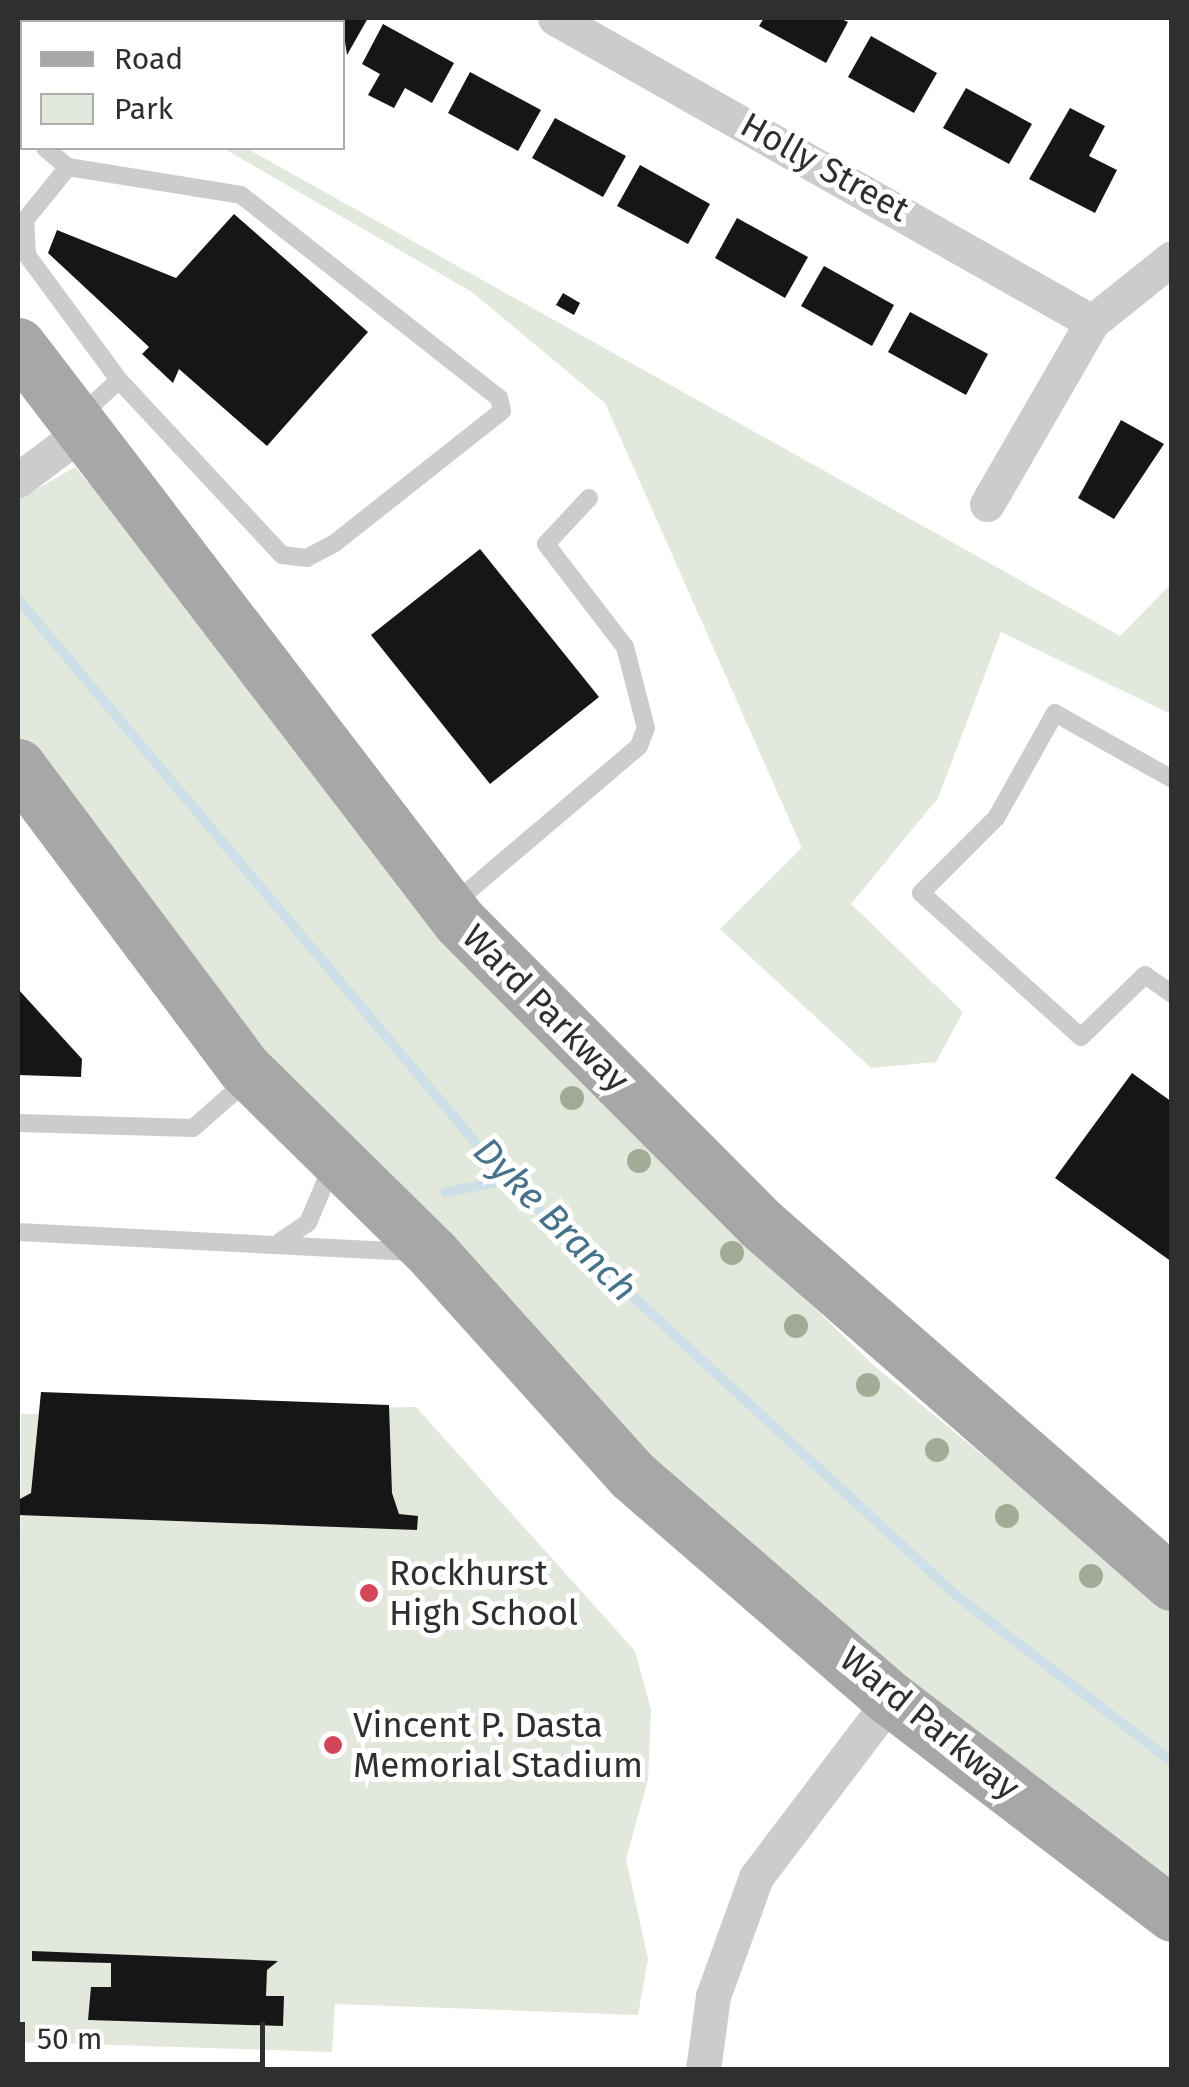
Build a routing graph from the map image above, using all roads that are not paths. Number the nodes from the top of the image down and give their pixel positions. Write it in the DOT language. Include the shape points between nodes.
graph roads {
  1 [pos="555,18"];
  2 [pos="47,150"];
  3 [pos="68,167"];
  4 [pos="1172,258"];
  5 [pos="1092,322"];
  6 [pos="18,345"];
  7 [pos="119,380"];
  8 [pos="80,425"];
  9 [pos="18,480"];
  10 [pos="588,498"];
  11 [pos="987,504"];
  12 [pos="18,766"];
  13 [pos="1172,780"];
  14 [pos="449,908"];
  15 [pos="1172,994"];
  16 [pos="253,1076"];
  17 [pos="18,1124"];
  18 [pos="337,1153"];
  19 [pos="18,1232"];
  20 [pos="281,1241"];
  21 [pos="433,1254"];
  22 [pos="1172,1582"];
  23 [pos="891,1700"];
  24 [pos="1172,1914"];
  25 [pos="703,2070"];
  1 -- 5 [label="street, Holly Street"];
  2 -- 3 [label="lane"];
  3 -- 7 [label="lane" via="25,220 27,255"];
  3 -- 7 [label="lane" via="240,195 484,386 502,411 307,558 282,554"];
  4 -- 5 [label="street"];
  5 -- 11 [label="street"];
  6 -- 8 [label="main road, Ward Parkway"];
  7 -- 8 [label="lane"];
  8 -- 9 [label="street"];
  8 -- 14 [label="main road, Ward Parkway"];
  10 -- 14 [label="lane" via="546,544 625,647 646,728 639,746"];
  12 -- 16 [label="main road, Ward Parkway"];
  13 -- 15 [label="lane" via="1055,714 996,818 921,893 1080,1037 1145,975"];
  14 -- 22 [label="main road, Ward Parkway" via="761,1224"];
  16 -- 17 [label="lane" via="194,1128"];
  16 -- 18 [label="main road, Ward Parkway"];
  18 -- 20 [label="lane" via="308,1223"];
  18 -- 21 [label="main road, Ward Parkway"];
  19 -- 20 [label="lane"];
  20 -- 21 [label="lane"];
  21 -- 23 [label="main road, Ward Parkway" via="632,1475"];
  23 -- 24 [label="main road, Ward Parkway"];
  23 -- 25 [label="street" via="756,1878 712,1996"];
}
